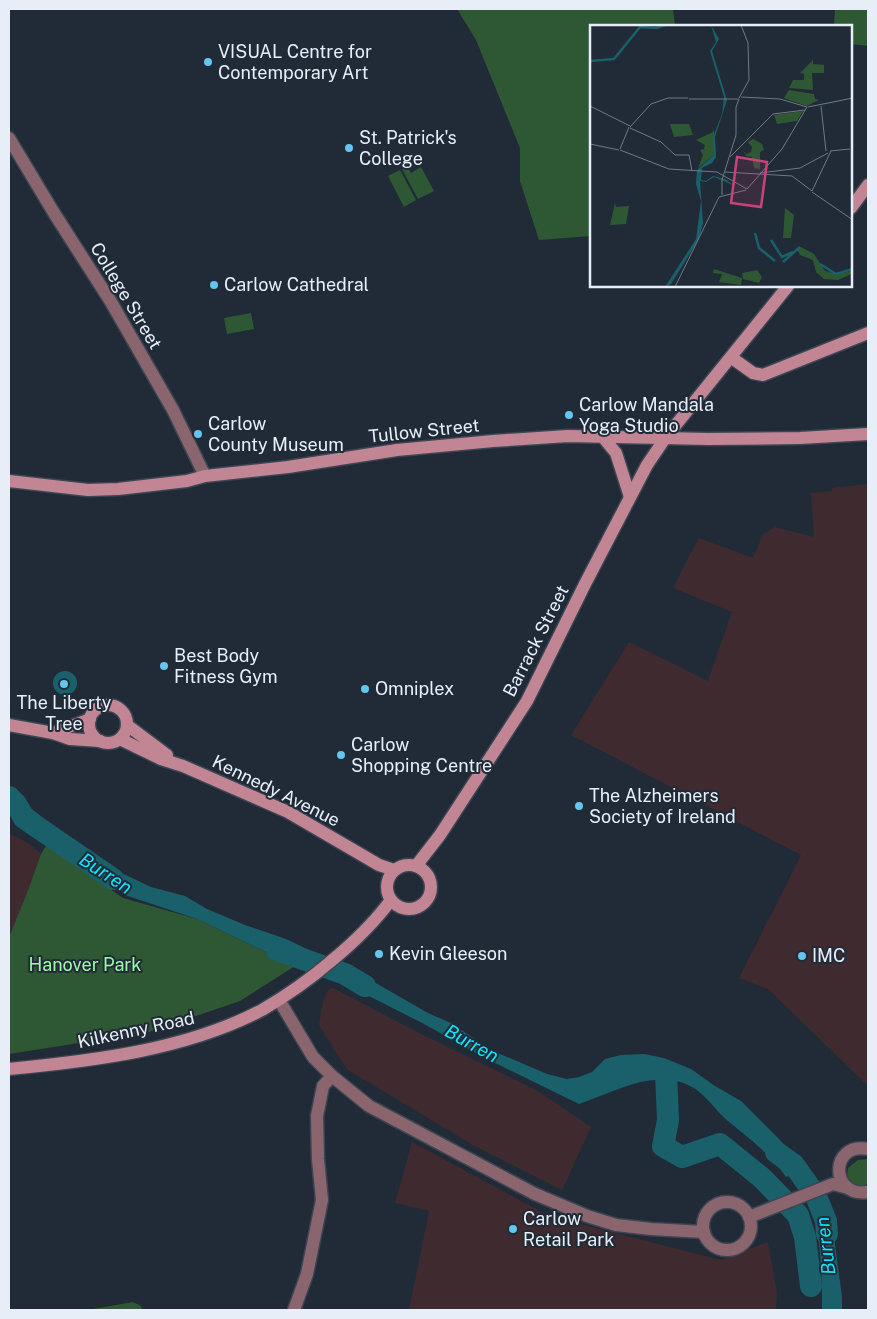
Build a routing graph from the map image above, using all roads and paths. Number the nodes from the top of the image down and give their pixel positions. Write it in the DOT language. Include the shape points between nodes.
graph roads {
  1 [pos="9,138"];
  2 [pos="868,186"];
  3 [pos="852,207"];
  4 [pos="786,288"];
  5 [pos="868,333"];
  6 [pos="732,358"];
  7 [pos="868,434"];
  8 [pos="602,436"];
  9 [pos="666,437"];
  10 [pos="205,476"];
  11 [pos="9,481"];
  12 [pos="630,496"];
  13 [pos="90,719"];
  14 [pos="9,725"];
  15 [pos="128,725"];
  16 [pos="53,734"];
  17 [pos="120,739"];
  18 [pos="100,741"];
  19 [pos="183,766"];
  20 [pos="378,864"];
  21 [pos="394,870"];
  22 [pos="421,870"];
  23 [pos="387,882"];
  24 [pos="396,904"];
  25 [pos="279,1000"];
  26 [pos="9,1070"];
  27 [pos="332,1076"];
  28 [pos="866,1146"];
  29 [pos="839,1171"];
  30 [pos="833,1184"];
  31 [pos="848,1188"];
  32 [pos="868,1192"];
  33 [pos="754,1215"];
  34 [pos="704,1232"];
  35 [pos="294,1310"];
  1 -- 10 [label="street, College Street" via="111,302 173,410"];
  2 -- 3 [label="main road"];
  4 -- 6 [label="main road, Barrack Street"];
  5 -- 6 [label="main road" via="763,375 753,373"];
  6 -- 9 [label="main road, Barrack Street"];
  7 -- 9 [label="main road, Tullow Street" via="800,438"];
  8 -- 9 [label="main road, Tullow Street"];
  8 -- 10 [label="main road, Tullow Street" via="563,436 407,449"];
  8 -- 12 [label="main road" via="616,453"];
  9 -- 12 [label="main road, Barrack Street"];
  10 -- 11 [label="main road, Tullow Street" via="187,481 88,490"];
  12 -- 22 [label="main road, Barrack Street" via="528,701 426,854"];
  13 -- 15 [label="main road" via="96,709 110,705 122,711"];
  13 -- 16 [label="main road"];
  13 -- 18 [label="main road" via="91,732"];
  14 -- 16 [label="main road"];
  15 -- 17 [label="main road"];
  15 -- 19 [label="main road, Kennedy Avenue"];
  16 -- 18 [label="main road"];
  17 -- 18 [label="main road" via="110,743"];
  17 -- 19 [label="main road, Kennedy Avenue"];
  19 -- 20 [label="main road, Kennedy Avenue" via="288,812"];
  20 -- 21 [label="main road, Kennedy Avenue"];
  20 -- 23 [label="main road"];
  21 -- 22 [label="main road" via="405,865"];
  21 -- 23 [label="main road"];
  22 -- 24 [label="main road" via="431,885 428,898 411,909"];
  23 -- 24 [label="main road" via="388,895"];
  24 -- 25 [label="main road, Kilkenny Road" via="382,912 344,951 308,981"];
  25 -- 26 [label="main road, Kilkenny Road" via="260,1011 175,1043 104,1058"];
  25 -- 27 [label="street" via="313,1057"];
  27 -- 34 [label="street" via="369,1106 535,1194 586,1216 651,1229"];
  27 -- 35 [label="street" via="323,1086 317,1116 322,1200 307,1274"];
  28 -- 29 [label="street" via="847,1153"];
  29 -- 30 [label="street"];
  29 -- 31 [label="street"];
  30 -- 31 [label="street"];
  30 -- 33 [label="street"];
  31 -- 32 [label="street"];
  33 -- 34 [label="street" via="731,1203 716,1205 705,1216"];
  33 -- 34 [label="street" via="750,1232 743,1244 736,1248 716,1248"];
}
